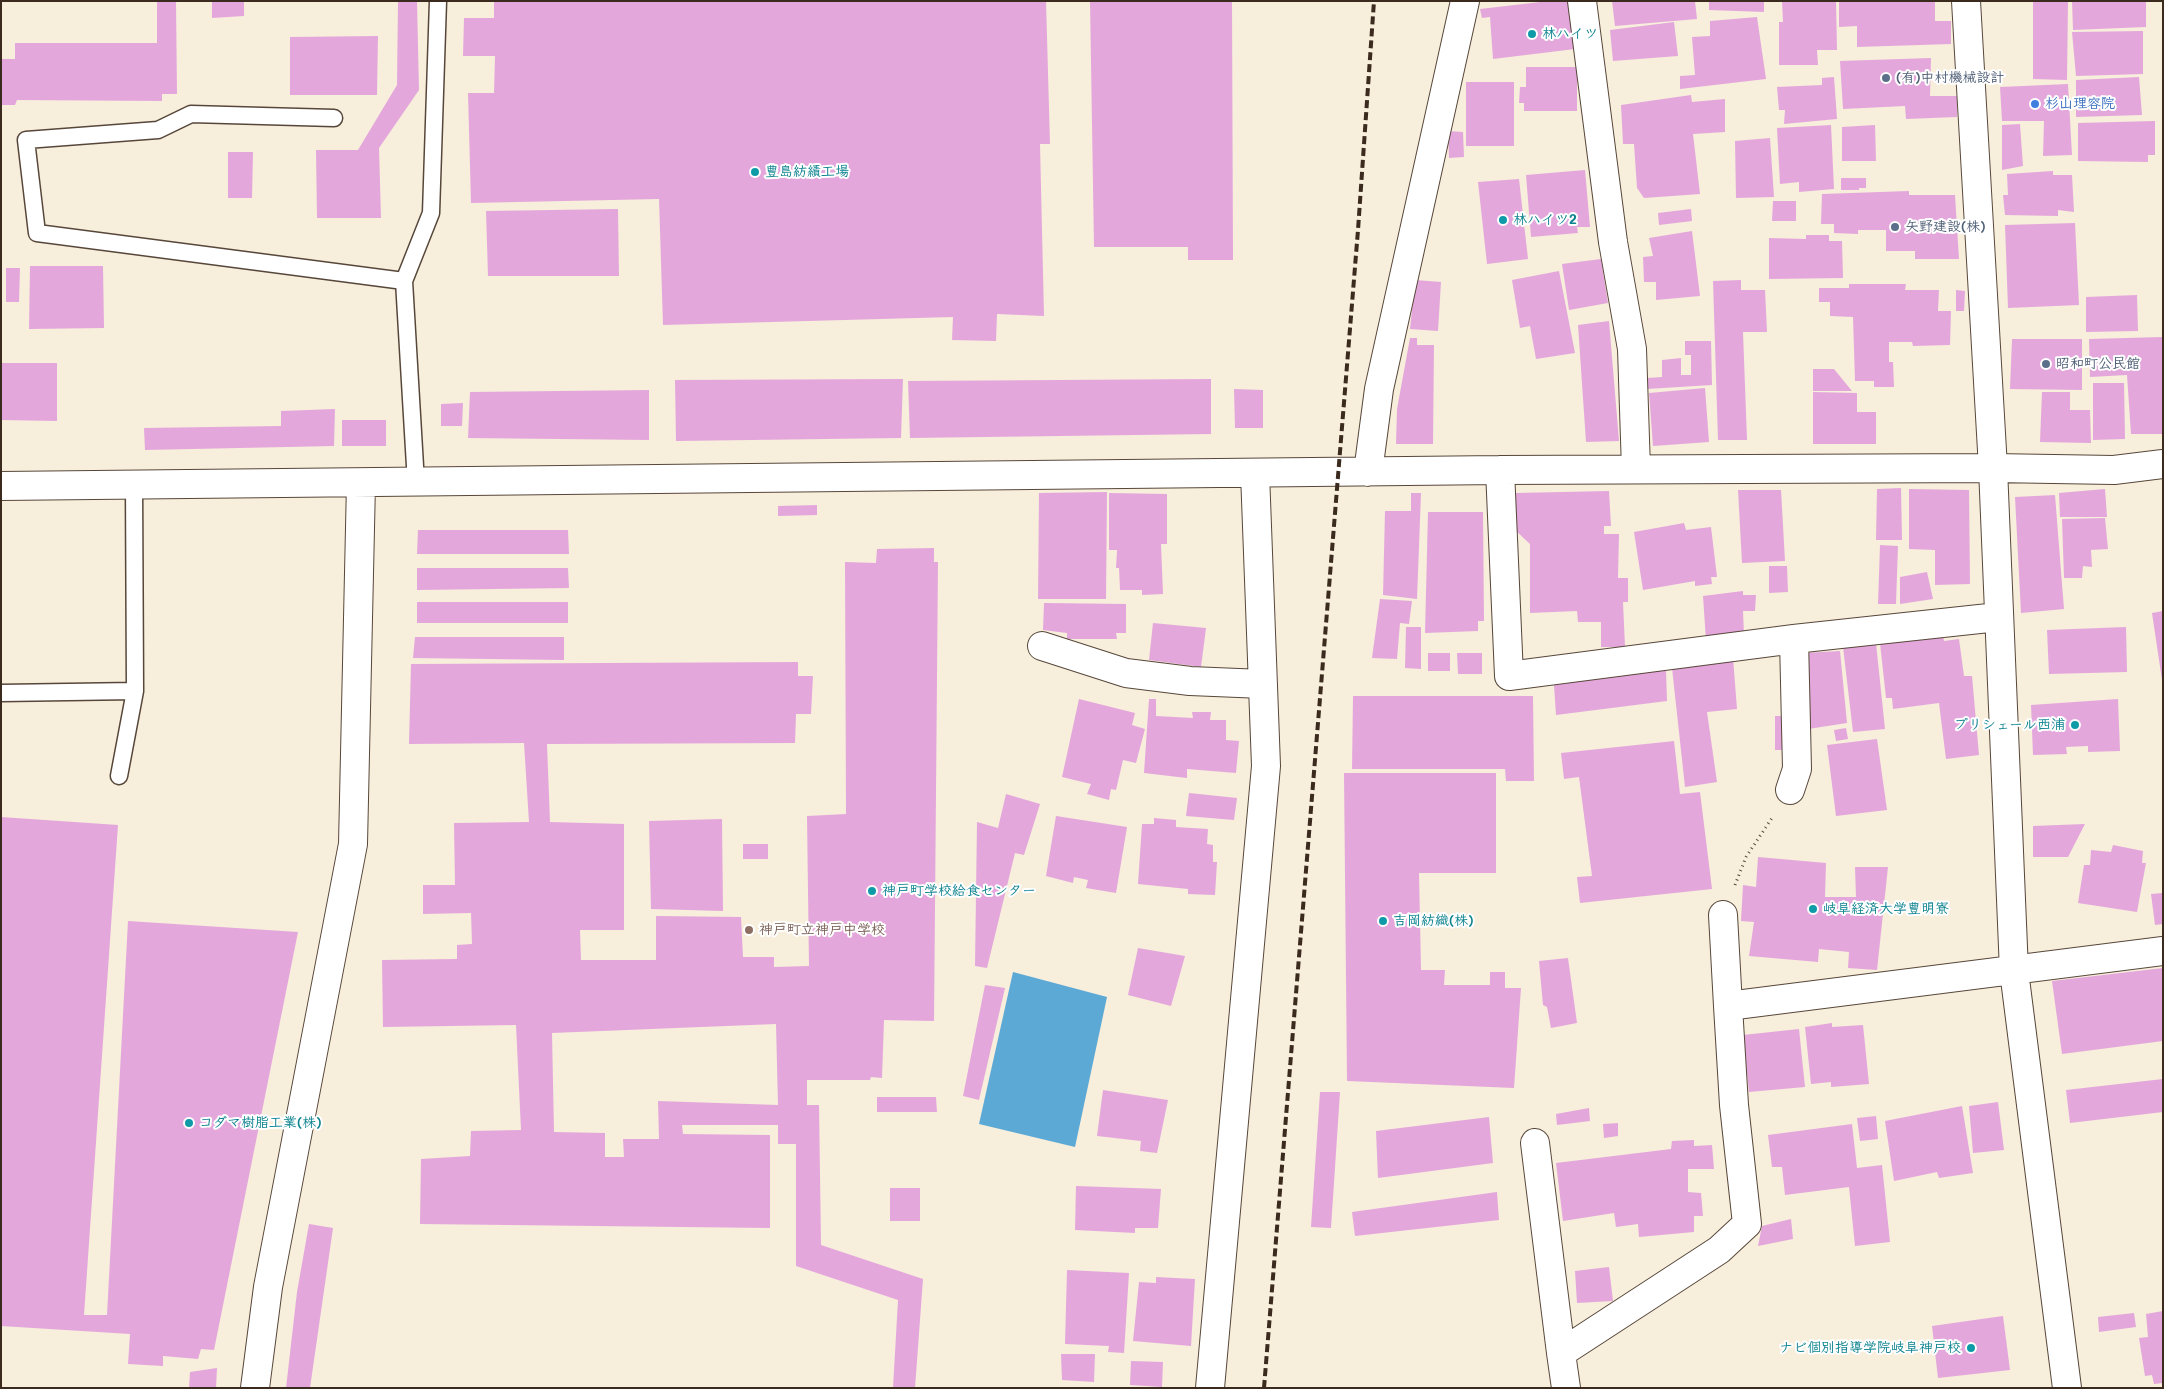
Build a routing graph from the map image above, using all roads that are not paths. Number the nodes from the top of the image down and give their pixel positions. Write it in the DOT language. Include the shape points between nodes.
graph roads {
  1 [pos="438,1"];
  2 [pos="1465,1"];
  3 [pos="1582,1"];
  4 [pos="1966,1"];
  5 [pos="334,118"];
  6 [pos="404,281"];
  7 [pos="2163,464"];
  8 [pos="1992,468"];
  9 [pos="1500,470"];
  10 [pos="1636,470"];
  11 [pos="1368,472"];
  12 [pos="1255,473"];
  13 [pos="134,483"];
  14 [pos="361,483"];
  15 [pos="416,483"];
  16 [pos="1,486"];
  17 [pos="1998,617"];
  18 [pos="1794,639"];
  19 [pos="1042,646"];
  20 [pos="1263,684"];
  21 [pos="135,691"];
  22 [pos="1,693"];
  23 [pos="119,776"];
  24 [pos="1790,790"];
  25 [pos="1723,915"];
  26 [pos="2163,952"];
  27 [pos="2014,971"];
  28 [pos="1728,1006"];
  29 [pos="1535,1143"];
  30 [pos="1561,1353"];
  31 [pos="255,1388"];
  32 [pos="1210,1388"];
  33 [pos="1566,1388"];
  34 [pos="2067,1388"];
  1 -- 6 [label="lane" via="431,213"];
  2 -- 11 [label="street" via="1379,388"];
  3 -- 10 [label="street" via="1614,242 1632,349"];
  4 -- 8 [label="street"];
  5 -- 6 [label="lane" via="191,114 158,130 26,140 37,233"];
  6 -- 15 [label="lane"];
  7 -- 8 [label="street" via="2114,470"];
  8 -- 10 [label="street"];
  8 -- 17 [label="street"];
  9 -- 10 [label="street"];
  9 -- 11 [label="street"];
  9 -- 18 [label="street" via="1509,676"];
  11 -- 12 [label="street"];
  12 -- 15 [label="street"];
  12 -- 20 [label="street"];
  13 -- 14 [label="street"];
  13 -- 16 [label="street"];
  13 -- 21 [label="lane"];
  14 -- 15 [label="street"];
  14 -- 31 [label="street" via="353,844 268,1287"];
  17 -- 18 [label="street"];
  17 -- 27 [label="street"];
  18 -- 24 [label="street" via="1797,769"];
  19 -- 20 [label="street" via="1126,673 1190,681"];
  20 -- 32 [label="street" via="1266,766"];
  21 -- 22 [label="lane"];
  21 -- 23 [label="lane"];
  25 -- 28 [label="street"];
  26 -- 27 [label="street"];
  27 -- 28 [label="street"];
  27 -- 34 [label="street"];
  28 -- 30 [label="street" via="1734,1105 1747,1224 1719,1250"];
  29 -- 30 [label="street"];
  30 -- 33 [label="street"];
}
